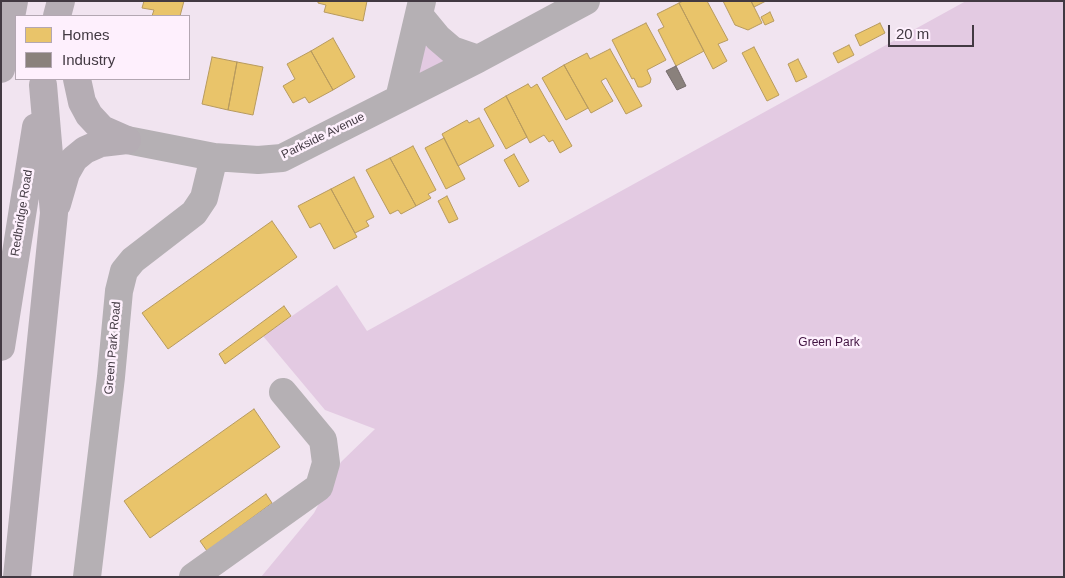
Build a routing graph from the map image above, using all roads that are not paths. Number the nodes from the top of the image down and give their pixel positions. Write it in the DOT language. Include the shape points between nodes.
graph roads {
  1 [pos="14,1"];
  2 [pos="61,1"];
  3 [pos="69,1"];
  4 [pos="586,1"];
  5 [pos="420,8"];
  6 [pos="58,15"];
  7 [pos="70,15"];
  8 [pos="478,59"];
  9 [pos="1,69"];
  10 [pos="77,80"];
  11 [pos="43,82"];
  12 [pos="398,99"];
  13 [pos="127,140"];
  14 [pos="214,157"];
  15 [pos="54,213"];
  16 [pos="1,347"];
  17 [pos="283,392"];
  18 [pos="17,577"];
  19 [pos="87,577"];
  20 [pos="193,577"];
  1 -- 9 [label="highway"];
  2 -- 6 [label="highway"];
  3 -- 7 [label="highway"];
  4 -- 8 [label="street, Parkside Avenue"];
  5 -- 8 [label="street" via="438,38 452,50"];
  5 -- 12 [label="street"];
  8 -- 12 [label="street, Parkside Avenue"];
  10 -- 13 [label="highway" via="89,115 102,129"];
  11 -- 15 [label="highway"];
  11 -- 16 [label="highway, Redbridge Road"];
  12 -- 14 [label="street, Parkside Avenue" via="282,158"];
  13 -- 14 [label="street, Parkside Avenue"];
  13 -- 15 [label="highway" via="101,143 85,150 74,160 66,173"];
  14 -- 19 [label="street, Green Park Road" via="203,202 124,271 119,291"];
  15 -- 18 [label="highway"];
  17 -- 20 [label="street" via="322,440 326,463 319,487"];
}
